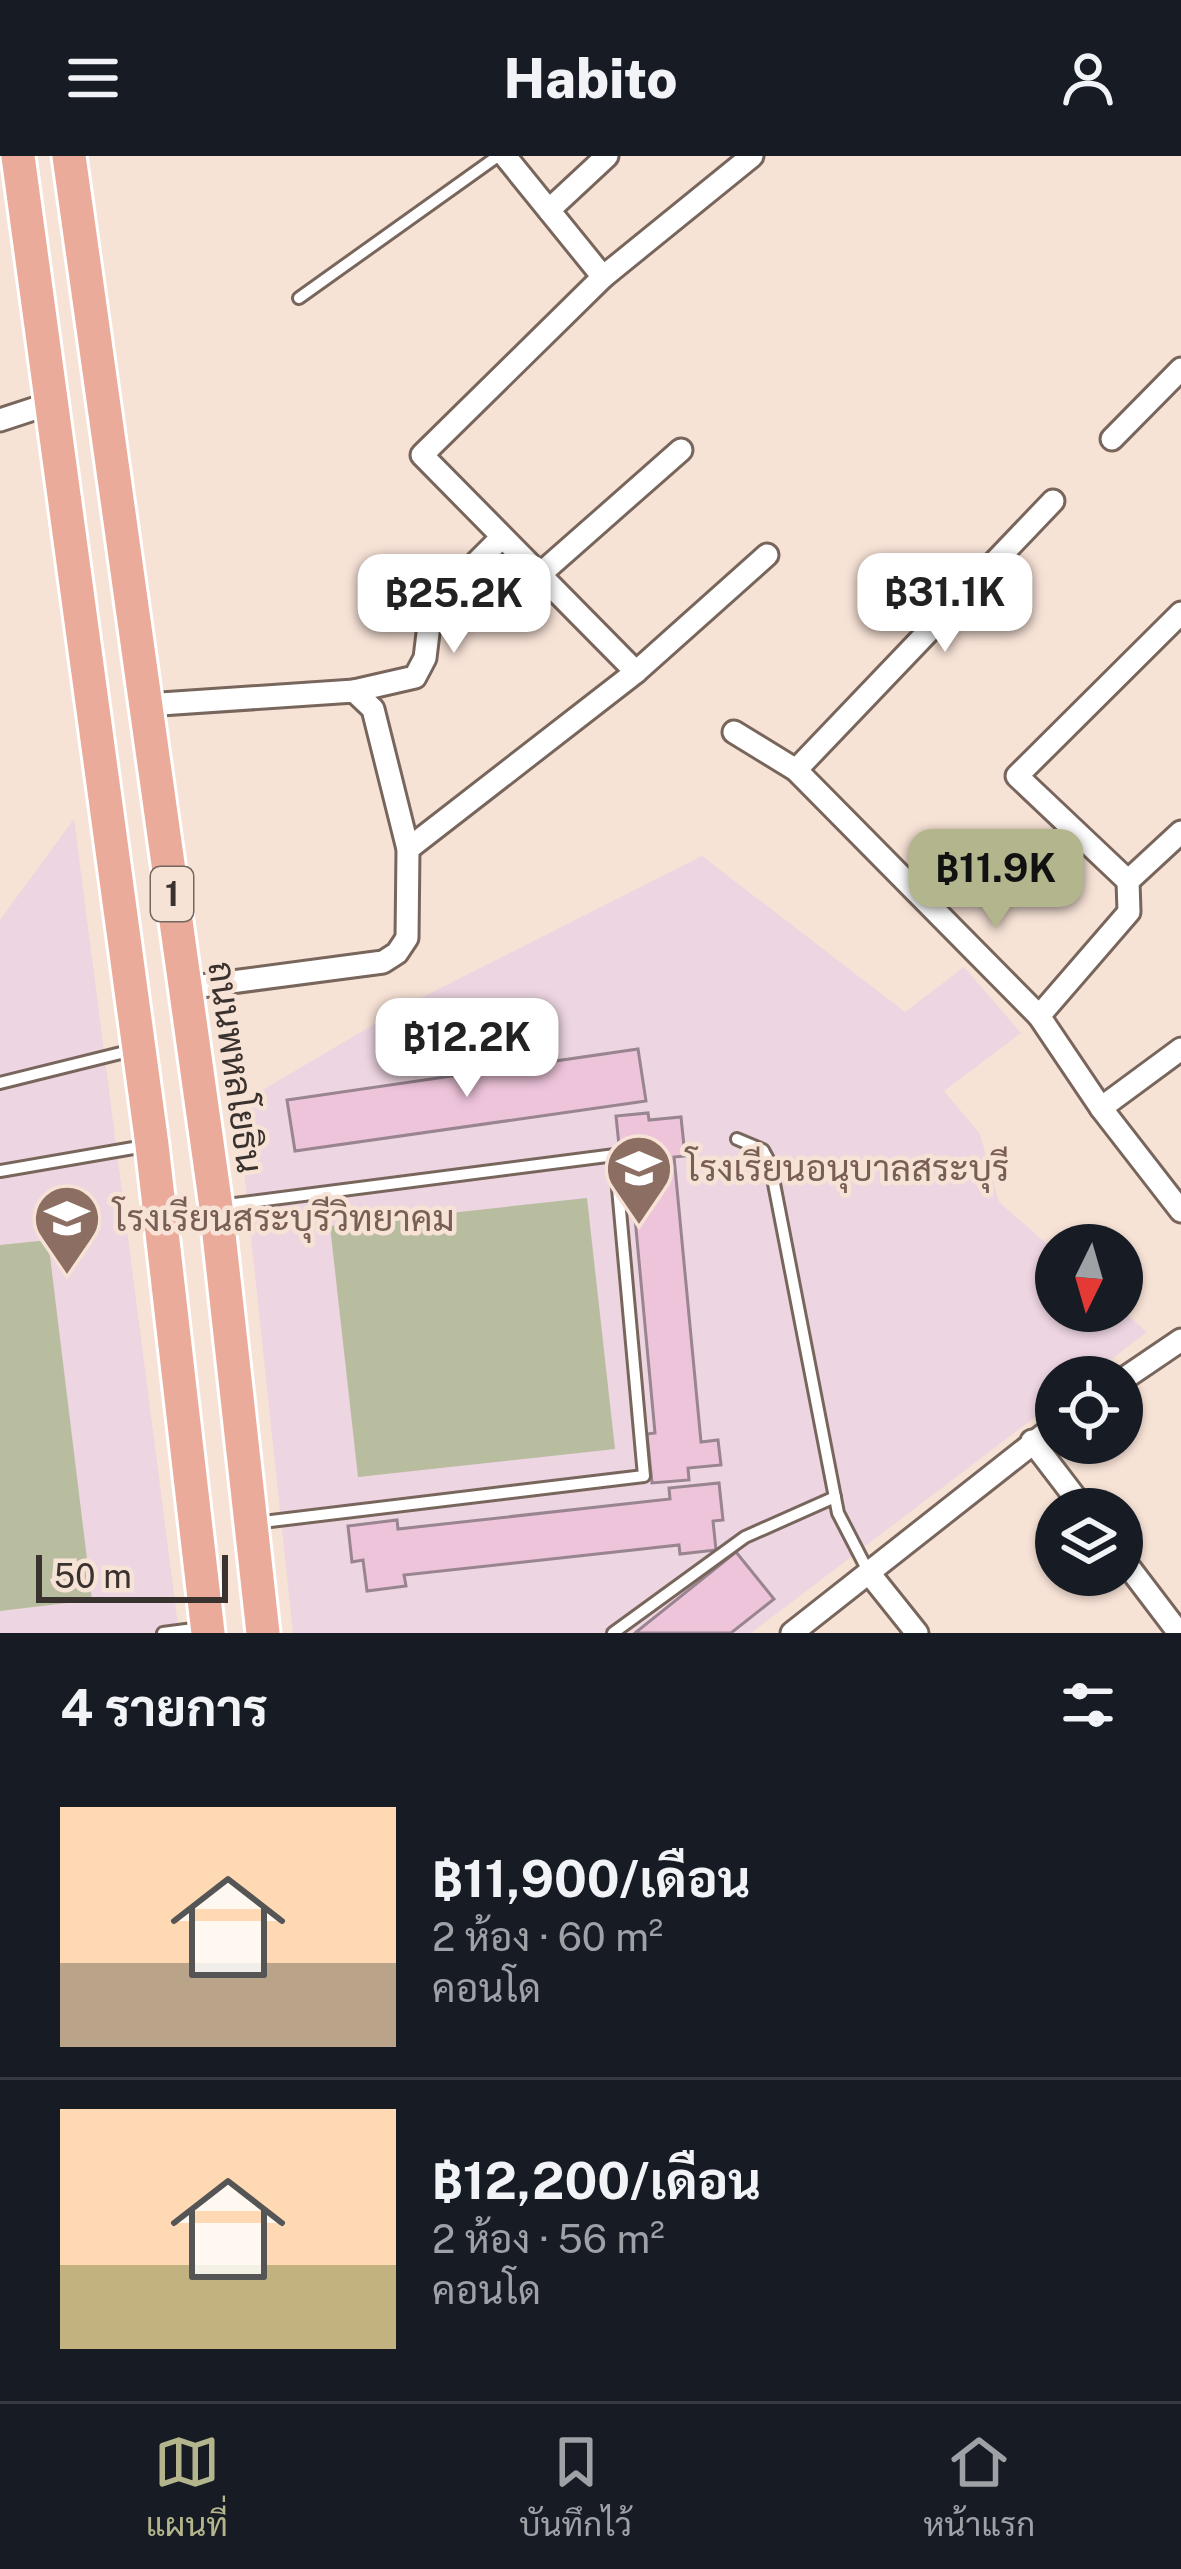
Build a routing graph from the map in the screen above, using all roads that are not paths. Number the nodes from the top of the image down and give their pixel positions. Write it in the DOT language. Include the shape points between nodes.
graph roads {
  1 [pos="18,156"];
  2 [pos="69,156"];
  3 [pos="502,156"];
  4 [pos="607,156"];
  5 [pos="752,156"];
  6 [pos="549,210"];
  7 [pos="603,278"];
  8 [pos="299,298"];
  9 [pos="1181,369"];
  10 [pos="52,403"];
  11 [pos="0,420"];
  12 [pos="1112,439"];
  13 [pos="681,450"];
  14 [pos="1052,501"];
  15 [pos="502,537"];
  16 [pos="767,554"];
  17 [pos="538,576"];
  18 [pos="1181,613"];
  19 [pos="636,672"];
  20 [pos="355,691"];
  21 [pos="146,705"];
  22 [pos="734,732"];
  23 [pos="796,770"];
  24 [pos="1181,832"];
  25 [pos="408,849"];
  26 [pos="1128,881"];
  27 [pos="186,988"];
  28 [pos="1039,1016"];
  29 [pos="138,1048"];
  30 [pos="1181,1049"];
  31 [pos="0,1083"];
  32 [pos="1100,1108"];
  33 [pos="737,1139"];
  34 [pos="152,1144"];
  35 [pos="0,1171"];
  36 [pos="216,1207"];
  37 [pos="1181,1211"];
  38 [pos="1181,1340"];
  39 [pos="1143,1366"];
  40 [pos="1033,1442"];
  41 [pos="1068,1488"];
  42 [pos="835,1497"];
  43 [pos="251,1523"];
  44 [pos="869,1573"];
  45 [pos="1143,1586"];
  46 [pos="207,1630"];
  47 [pos="163,1633"];
  48 [pos="263,1633"];
  49 [pos="614,1633"];
  50 [pos="792,1633"];
  51 [pos="917,1633"];
  52 [pos="1179,1633"];
  1 -- 10 [label="main road, 1"];
  2 -- 21 [label="main road, ถนนพหลโยธิน / 1"];
  3 -- 6 [label="street"];
  3 -- 8 [label="lane"];
  4 -- 6 [label="street"];
  5 -- 7 [label="street"];
  6 -- 7 [label="street"];
  7 -- 15 [label="street" via="422,455"];
  9 -- 12 [label="street"];
  10 -- 11 [label="street"];
  10 -- 29 [label="main road, 1"];
  13 -- 17 [label="street"];
  14 -- 23 [label="street"];
  15 -- 17 [label="street"];
  15 -- 20 [label="street" via="431,608 415,677"];
  16 -- 19 [label="street"];
  17 -- 19 [label="street"];
  18 -- 26 [label="street" via="1017,776"];
  19 -- 25 [label="street"];
  20 -- 21 [label="street"];
  20 -- 25 [label="street" via="373,709"];
  21 -- 27 [label="main road, ถนนพหลโยธิน / 1"];
  22 -- 23 [label="street"];
  23 -- 28 [label="street"];
  24 -- 26 [label="street"];
  25 -- 27 [label="street" via="407,938 383,962"];
  26 -- 28 [label="street" via="1129,912"];
  27 -- 36 [label="main road, ถนนพหลโยธิน / 1"];
  28 -- 32 [label="street"];
  29 -- 31 [label="lane"];
  29 -- 34 [label="main road, 1"];
  30 -- 32 [label="street"];
  32 -- 37 [label="street"];
  33 -- 42 [label="lane" via="763,1150 770,1163"];
  34 -- 35 [label="lane"];
  34 -- 46 [label="main road, 1"];
  36 -- 43 [label="main road, ถนนพหลโยธิน / 1"];
  36 -- 43 [label="lane" via="615,1155 644,1476"];
  38 -- 39 [label="street"];
  40 -- 41 [label="street"];
  40 -- 44 [label="street"];
  42 -- 44 [label="lane"];
  42 -- 49 [label="lane" via="745,1537"];
  43 -- 48 [label="main road, ถนนพหลโยธิน / 1"];
  44 -- 50 [label="street"];
  44 -- 51 [label="street"];
  45 -- 52 [label="street"];
  46 -- 47 [label="lane"];
}
